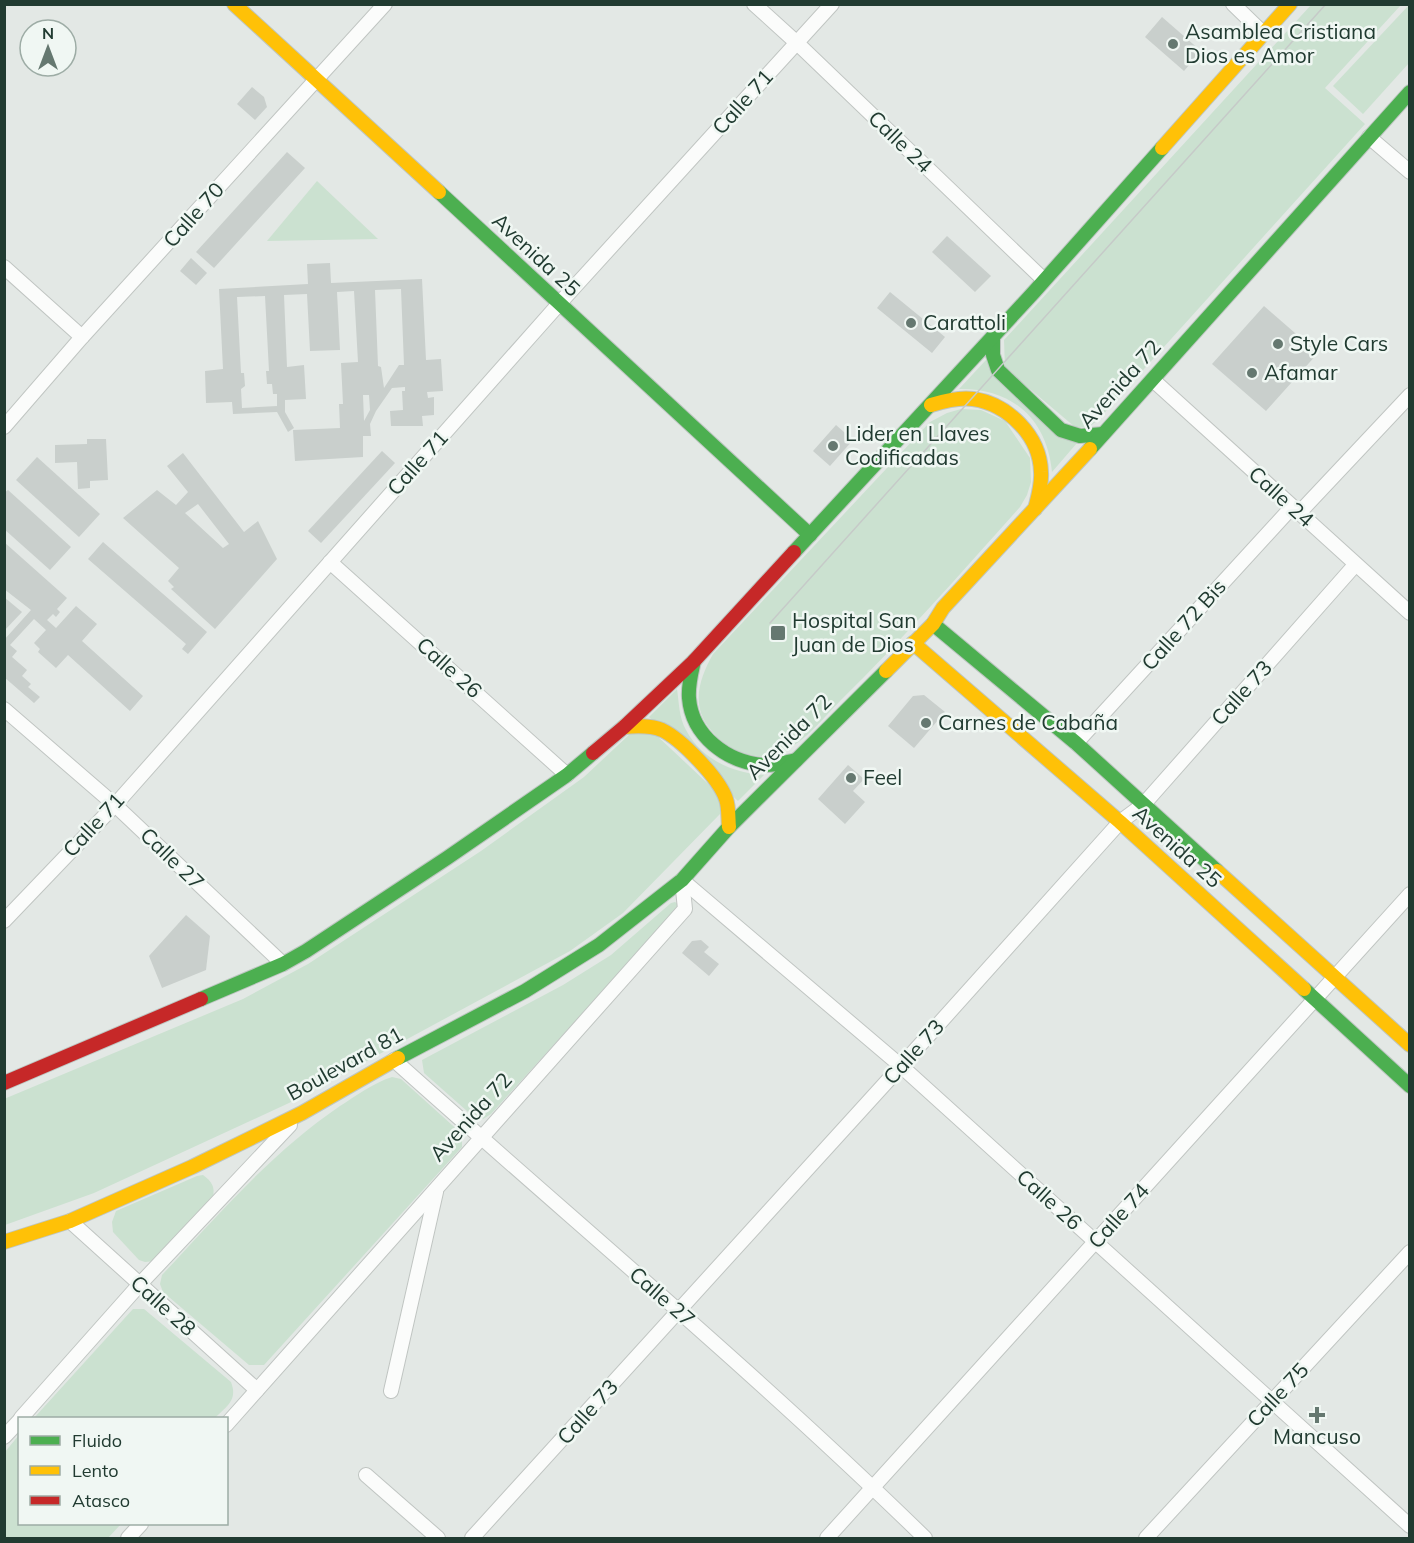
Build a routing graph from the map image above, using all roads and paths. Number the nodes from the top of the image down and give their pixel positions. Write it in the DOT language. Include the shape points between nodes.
graph roads {
  1 [pos="234,4"];
  2 [pos="385,4"];
  3 [pos="754,4"];
  4 [pos="832,4"];
  5 [pos="1233,4"];
  6 [pos="1290,4"];
  7 [pos="1264,34"];
  8 [pos="797,43"];
  9 [pos="317,79"];
  10 [pos="1410,92"];
  11 [pos="1368,137"];
  12 [pos="1410,172"];
  13 [pos="4,267"];
  14 [pos="1044,280"];
  15 [pos="558,305"];
  16 [pos="82,337"];
  17 [pos="993,337"];
  18 [pos="1153,380"];
  19 [pos="1410,395"];
  20 [pos="931,405"];
  21 [pos="4,427"];
  22 [pos="1103,434"];
  23 [pos="1035,509"];
  24 [pos="1295,510"];
  25 [pos="810,535"];
  26 [pos="330,562"];
  27 [pos="1355,565"];
  28 [pos="1410,613"];
  29 [pos="933,624"];
  30 [pos="913,643"];
  31 [pos="694,661"];
  32 [pos="4,710"];
  33 [pos="624,726"];
  34 [pos="1076,743"];
  35 [pos="796,760"];
  36 [pos="567,775"];
  37 [pos="114,805"];
  38 [pos="1143,805"];
  39 [pos="1120,822"];
  40 [pos="729,827"];
  41 [pos="682,880"];
  42 [pos="1410,894"];
  43 [pos="4,921"];
  44 [pos="283,964"];
  45 [pos="1335,978"];
  46 [pos="1314,1000"];
  47 [pos="1410,1045"];
  48 [pos="394,1060"];
  49 [pos="902,1066"];
  50 [pos="4,1083"];
  51 [pos="1410,1086"];
  52 [pos="302,1113"];
  53 [pos="481,1138"];
  54 [pos="437,1187"];
  55 [pos="70,1221"];
  56 [pos="4,1242"];
  57 [pos="1096,1242"];
  58 [pos="1410,1252"];
  59 [pos="140,1284"];
  60 [pos="679,1311"];
  61 [pos="257,1390"];
  62 [pos="391,1391"];
  63 [pos="1271,1401"];
  64 [pos="22,1417"];
  65 [pos="18,1421"];
  66 [pos="228,1423"];
  67 [pos="4,1437"];
  68 [pos="366,1474"];
  69 [pos="873,1488"];
  70 [pos="140,1525"];
  71 [pos="1410,1526"];
  72 [pos="128,1539"];
  73 [pos="438,1539"];
  74 [pos="472,1539"];
  75 [pos="827,1539"];
  76 [pos="926,1539"];
  77 [pos="1146,1539"];
  1 -- 9 [label="main road, Avenida 25"];
  2 -- 9 [label="street, Calle 70"];
  3 -- 8 [label="street, Calle 24"];
  4 -- 8 [label="street, Calle 71"];
  5 -- 7 [label="street"];
  6 -- 7 [label="main road"];
  7 -- 14 [label="main road"];
  8 -- 14 [label="street, Calle 24"];
  8 -- 15 [label="street, Calle 71"];
  9 -- 15 [label="main road, Avenida 25"];
  9 -- 16 [label="street, Calle 70"];
  10 -- 11 [label="main road, Avenida 72"];
  11 -- 12 [label="street"];
  11 -- 18 [label="main road, Avenida 72"];
  13 -- 16 [label="street"];
  14 -- 17 [label="main road"];
  15 -- 25 [label="main road, Avenida 25"];
  15 -- 26 [label="street, Calle 71"];
  16 -- 21 [label="street, Calle 70"];
  17 -- 20 [label="main road"];
  17 -- 22 [label="main road" via="998,370 1061,430 1080,436"];
  18 -- 22 [label="main road, Avenida 72"];
  18 -- 24 [label="street, Calle 24"];
  19 -- 24 [label="street"];
  20 -- 23 [label="main road" via="971,399 1014,418 1030,437 1040,460 1042,485"];
  20 -- 25 [label="main road"];
  22 -- 23 [label="main road, Avenida 72"];
  23 -- 29 [label="main road, Avenida 72" via="943,608"];
  24 -- 27 [label="street, Calle 24"];
  24 -- 34 [label="street, Calle 72 Bis"];
  25 -- 31 [label="main road"];
  26 -- 36 [label="street, Calle 26"];
  26 -- 37 [label="street, Calle 71"];
  27 -- 28 [label="street, Calle 24"];
  27 -- 38 [label="street, Calle 73"];
  29 -- 30 [label="main road, Avenida 72"];
  29 -- 34 [label="main road, Avenida 25"];
  30 -- 35 [label="main road, Avenida 72"];
  30 -- 39 [label="main road, Avenida 25"];
  31 -- 33 [label="main road"];
  31 -- 35 [label="main road" via="688,683 690,706 705,738 716,749 740,762 766,765"];
  32 -- 37 [label="street, Calle 27"];
  33 -- 36 [label="main road"];
  33 -- 40 [label="main road" via="647,725 665,732 696,760 720,787"];
  34 -- 38 [label="main road, Avenida 25"];
  35 -- 40 [label="main road, Avenida 72"];
  36 -- 44 [label="main road"];
  37 -- 43 [label="street, Calle 71"];
  37 -- 44 [label="street, Calle 27"];
  38 -- 39 [label="street, Calle 73"];
  38 -- 45 [label="main road, Avenida 25"];
  39 -- 46 [label="main road, Avenida 25"];
  39 -- 49 [label="street, Calle 73"];
  40 -- 41 [label="main road, Avenida 72"];
  41 -- 48 [label="main road, Boulevard 81" via="598,945 525,991"];
  41 -- 49 [label="street, Calle 26"];
  41 -- 53 [label="street, Avenida 72" via="686,909"];
  42 -- 45 [label="street, Calle 74"];
  44 -- 50 [label="main road"];
  45 -- 46 [label="street, Calle 74"];
  45 -- 47 [label="main road, Avenida 25"];
  46 -- 51 [label="main road, Avenida 25"];
  46 -- 57 [label="street, Calle 74"];
  48 -- 52 [label="main road, Boulevard 81"];
  48 -- 53 [label="street, Calle 27"];
  49 -- 57 [label="street, Calle 26"];
  49 -- 60 [label="street, Calle 73"];
  52 -- 55 [label="main road, Boulevard 81"];
  52 -- 59 [label="street"];
  53 -- 54 [label="street, Avenida 72"];
  53 -- 60 [label="street, Calle 27"];
  54 -- 61 [label="street, Avenida 72"];
  54 -- 62 [label="street"];
  55 -- 56 [label="main road, Boulevard 81"];
  55 -- 59 [label="street, Calle 28"];
  57 -- 63 [label="street, Calle 26"];
  57 -- 69 [label="street, Calle 74"];
  58 -- 63 [label="street, Calle 75"];
  59 -- 61 [label="street, Calle 28"];
  59 -- 64 [label="street"];
  60 -- 69 [label="street, Calle 27"];
  60 -- 74 [label="street, Calle 73"];
  61 -- 66 [label="street, Avenida 72"];
  63 -- 71 [label="street, Calle 26"];
  63 -- 77 [label="street, Calle 75"];
  65 -- 67 [label="street"];
  68 -- 73 [label="street"];
  69 -- 75 [label="street, Calle 74"];
  69 -- 76 [label="street, Calle 27"];
  70 -- 72 [label="street"];
}
